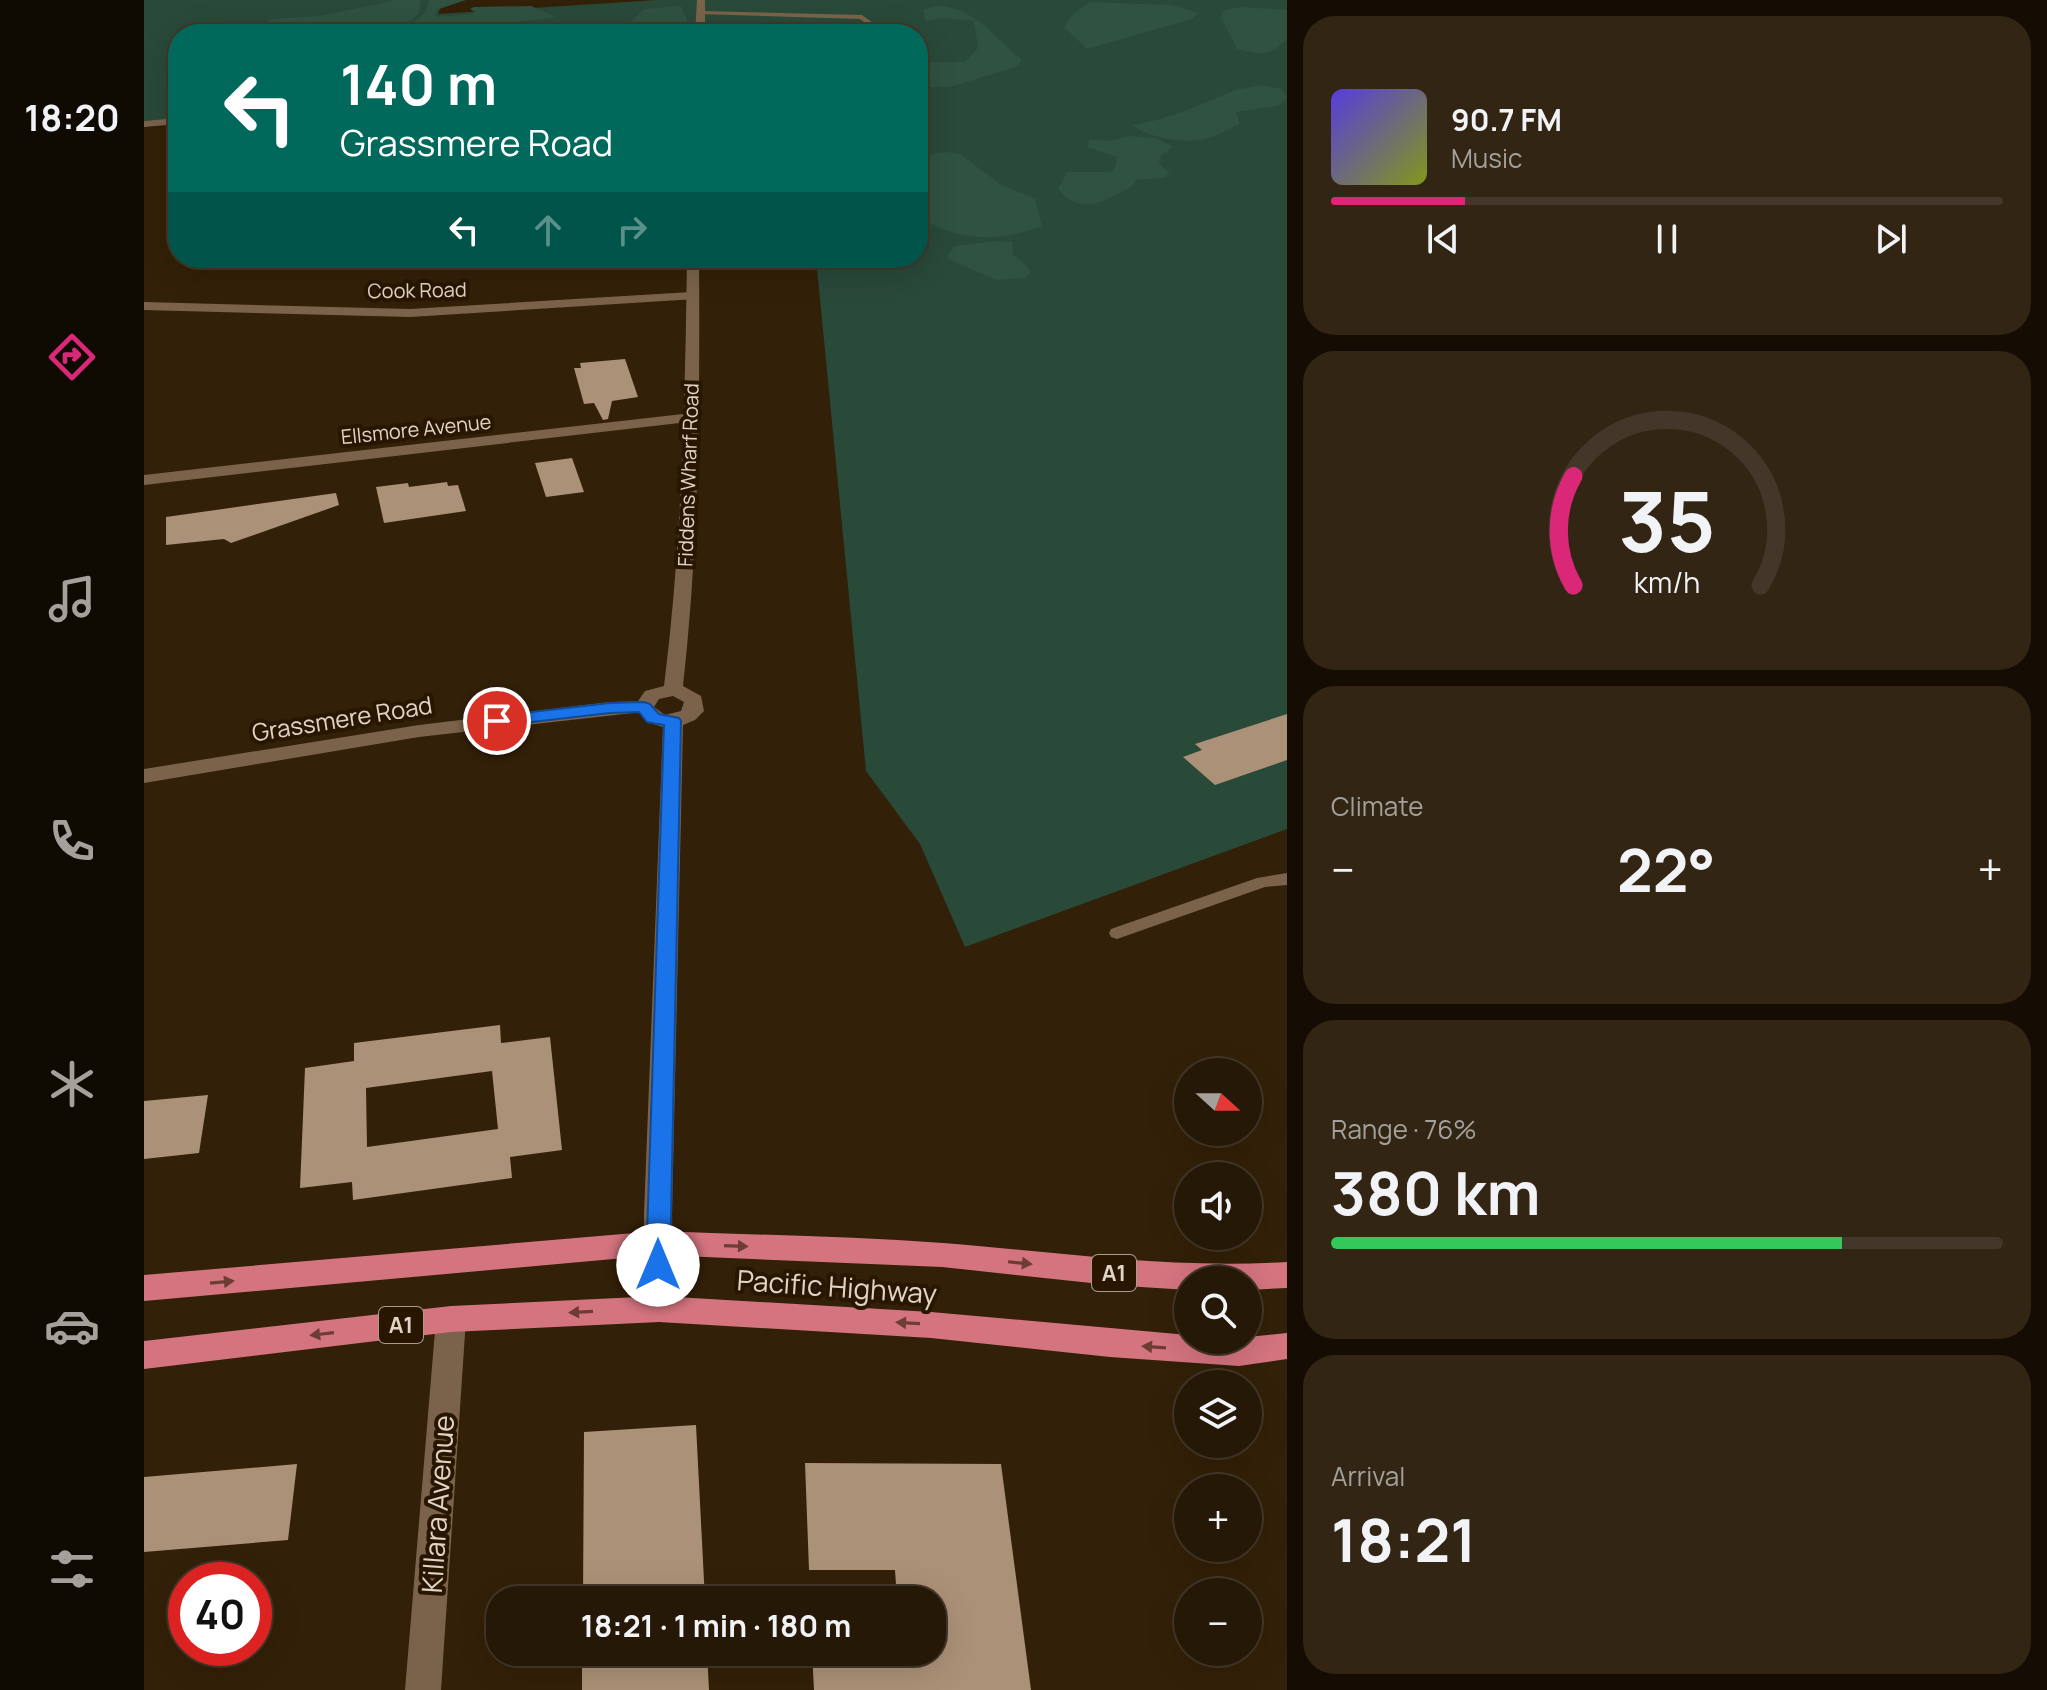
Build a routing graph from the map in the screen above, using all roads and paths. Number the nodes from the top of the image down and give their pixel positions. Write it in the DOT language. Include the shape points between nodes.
graph roads {
  1 [pos="701,0"];
  2 [pos="700,13"];
  3 [pos="700,24"];
  4 [pos="870,24"];
  5 [pos="168,122"];
  6 [pos="144,124"];
  7 [pos="692,268"];
  8 [pos="691,296"];
  9 [pos="144,306"];
  10 [pos="692,418"];
  11 [pos="144,480"];
  12 [pos="673,690"];
  13 [pos="644,707"];
  14 [pos="673,721"];
  15 [pos="144,776"];
  16 [pos="1287,879"];
  17 [pos="1117,933"];
  18 [pos="658,1243"];
  19 [pos="1287,1275"];
  20 [pos="144,1288"];
  21 [pos="659,1309"];
  22 [pos="451,1319"];
  23 [pos="1287,1346"];
  24 [pos="144,1355"];
  25 [pos="423,1690"];
  1 -- 2 [label="street"];
  2 -- 3 [label="street"];
  2 -- 4 [label="lane" via="862,17"];
  5 -- 6 [label="street"];
  7 -- 8 [label="street, Fiddens Wharf Road"];
  8 -- 9 [label="street, Cook Road" via="410,313"];
  8 -- 10 [label="street, Fiddens Wharf Road"];
  10 -- 11 [label="street, Ellsmore Avenue"];
  10 -- 12 [label="street, Fiddens Wharf Road" via="684,599"];
  12 -- 13 [label="street" via="652,695"];
  12 -- 14 [label="street" via="689,695 696,705 689,716"];
  13 -- 14 [label="street" via="653,718"];
  13 -- 15 [label="street, Grassmere Road" via="419,731"];
  14 -- 18 [label="street"];
  16 -- 17 [label="lane" via="1263,882"];
  18 -- 19 [label="highway, Pacific Highway / A1, one-way" via="942,1255 1219,1279"];
  20 -- 18 [label="highway, Pacific Highway / A1, one-way"];
  18 -- 21 [label="street"];
  21 -- 22 [label="highway, Pacific Highway / A1, one-way"];
  23 -- 21 [label="highway, Pacific Highway / A1, one-way" via="1239,1352 931,1325"];
  22 -- 24 [label="highway, Pacific Highway / A1, one-way"];
  22 -- 25 [label="street, Killara Avenue"];
}
